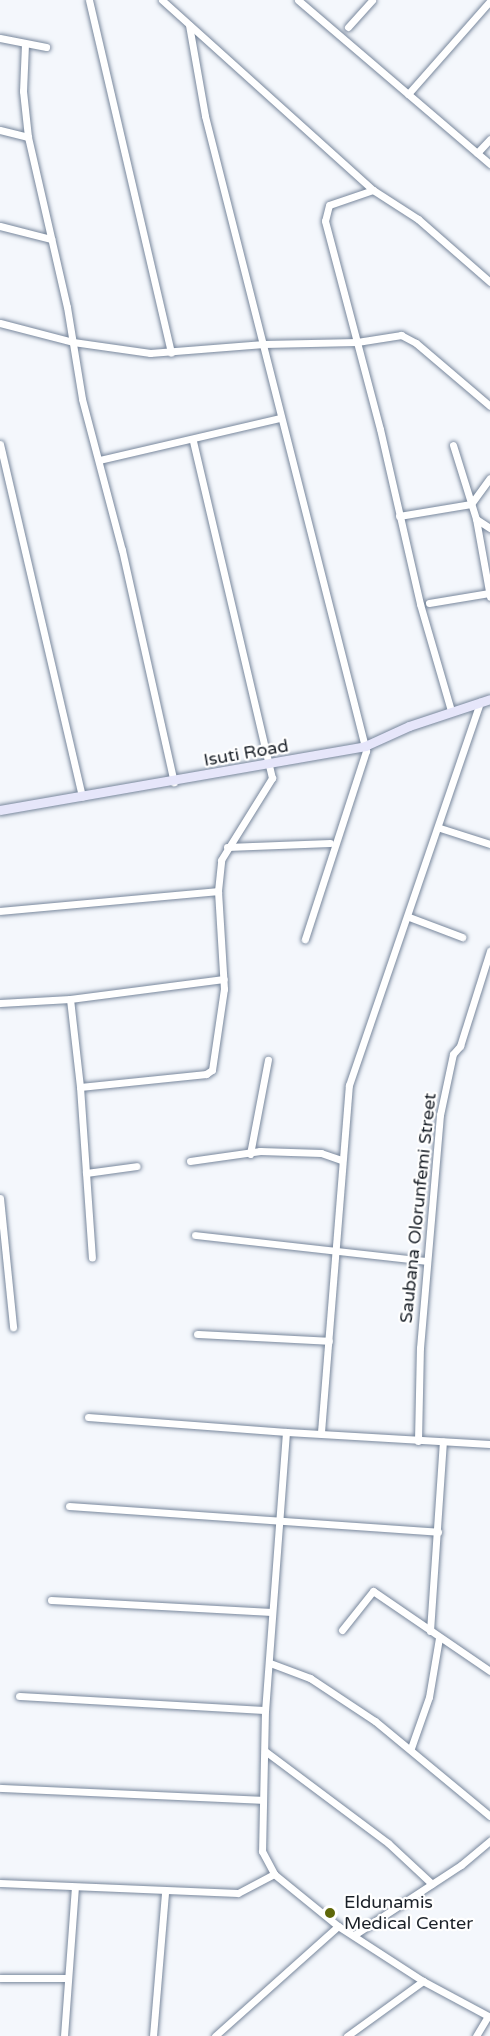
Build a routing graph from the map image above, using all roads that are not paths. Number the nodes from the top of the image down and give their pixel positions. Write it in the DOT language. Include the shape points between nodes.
graph roads {
  1 [pos="88,0"];
  2 [pos="162,0"];
  3 [pos="298,0"];
  4 [pos="372,0"];
  5 [pos="490,1"];
  6 [pos="189,25"];
  7 [pos="348,27"];
  8 [pos="0,38"];
  9 [pos="25,44"];
  10 [pos="46,47"];
  11 [pos="408,94"];
  12 [pos="0,130"];
  13 [pos="28,137"];
  14 [pos="490,139"];
  15 [pos="477,153"];
  16 [pos="490,164"];
  17 [pos="373,190"];
  18 [pos="0,226"];
  19 [pos="51,239"];
  20 [pos="490,282"];
  21 [pos="0,323"];
  22 [pos="73,342"];
  23 [pos="357,342"];
  24 [pos="264,344"];
  25 [pos="171,353"];
  26 [pos="490,406"];
  27 [pos="280,418"];
  28 [pos="193,440"];
  29 [pos="0,444"];
  30 [pos="453,445"];
  31 [pos="99,460"];
  32 [pos="490,478"];
  33 [pos="471,504"];
  34 [pos="399,516"];
  35 [pos="476,519"];
  36 [pos="490,528"];
  37 [pos="489,595"];
  38 [pos="429,603"];
  39 [pos="490,699"];
  40 [pos="480,702"];
  41 [pos="451,711"];
  42 [pos="364,746"];
  43 [pos="271,765"];
  44 [pos="174,782"];
  45 [pos="82,796"];
  46 [pos="0,810"];
  47 [pos="440,828"];
  48 [pos="330,843"];
  49 [pos="490,844"];
  50 [pos="227,847"];
  51 [pos="218,891"];
  52 [pos="0,911"];
  53 [pos="409,917"];
  54 [pos="462,937"];
  55 [pos="304,939"];
  56 [pos="490,951"];
  57 [pos="224,980"];
  58 [pos="70,999"];
  59 [pos="0,1003"];
  60 [pos="268,1059"];
  61 [pos="80,1086"];
  62 [pos="250,1154"];
  63 [pos="341,1160"];
  64 [pos="190,1161"];
  65 [pos="137,1167"];
  66 [pos="86,1173"];
  67 [pos="0,1198"];
  68 [pos="195,1235"];
  69 [pos="334,1250"];
  70 [pos="92,1258"];
  71 [pos="427,1261"];
  72 [pos="4,1281"];
  73 [pos="13,1328"];
  74 [pos="197,1334"];
  75 [pos="329,1341"];
  76 [pos="88,1417"];
  77 [pos="286,1432"];
  78 [pos="321,1432"];
  79 [pos="418,1441"];
  80 [pos="443,1442"];
  81 [pos="490,1444"];
  82 [pos="69,1506"];
  83 [pos="279,1520"];
  84 [pos="438,1532"];
  85 [pos="51,1600"];
  86 [pos="272,1612"];
  87 [pos="342,1630"];
  88 [pos="430,1631"];
  89 [pos="439,1638"];
  90 [pos="270,1663"];
  91 [pos="490,1671"];
  92 [pos="19,1696"];
  93 [pos="265,1710"];
  94 [pos="411,1748"];
  95 [pos="265,1751"];
  96 [pos="0,1788"];
  97 [pos="262,1800"];
  98 [pos="490,1816"];
  99 [pos="490,1841"];
  100 [pos="274,1874"];
  101 [pos="0,1883"];
  102 [pos="432,1884"];
  103 [pos="75,1887"];
  104 [pos="165,1892"];
  105 [pos="338,1926"];
  106 [pos="354,1935"];
  107 [pos="0,1978"];
  108 [pos="66,1978"];
  109 [pos="423,1982"];
  110 [pos="489,2016"];
  111 [pos="64,2036"];
  112 [pos="153,2036"];
  113 [pos="215,2036"];
  114 [pos="347,2036"];
  115 [pos="476,2036"];
  1 -- 25 [label="street"];
  2 -- 6 [label="street"];
  3 -- 11 [label="street"];
  4 -- 7 [label="street"];
  5 -- 11 [label="street"];
  6 -- 17 [label="street"];
  6 -- 24 [label="street" via="205,116"];
  8 -- 9 [label="street"];
  9 -- 10 [label="street"];
  9 -- 13 [label="street" via="23,91"];
  11 -- 15 [label="street"];
  12 -- 13 [label="street"];
  13 -- 19 [label="street"];
  14 -- 15 [label="street"];
  15 -- 16 [label="street"];
  17 -- 20 [label="street" via="418,219"];
  17 -- 23 [label="street" via="329,205 325,212"];
  18 -- 19 [label="street"];
  19 -- 22 [label="street"];
  21 -- 22 [label="street"];
  22 -- 25 [label="street"];
  22 -- 31 [label="street" via="82,399"];
  23 -- 24 [label="street"];
  23 -- 26 [label="street" via="389,336 410,339"];
  23 -- 34 [label="street"];
  24 -- 25 [label="street"];
  24 -- 27 [label="street"];
  27 -- 28 [label="street"];
  27 -- 42 [label="street"];
  28 -- 31 [label="street"];
  28 -- 43 [label="street"];
  29 -- 45 [label="street"];
  30 -- 33 [label="street"];
  31 -- 44 [label="street"];
  32 -- 33 [label="street"];
  33 -- 34 [label="street"];
  33 -- 35 [label="street"];
  34 -- 41 [label="street"];
  35 -- 36 [label="street"];
  35 -- 37 [label="street"];
  37 -- 38 [label="street"];
  39 -- 40 [label="street, Isuti Road"];
  40 -- 41 [label="street, Isuti Road"];
  40 -- 47 [label="street"];
  41 -- 42 [label="street, Isuti Road"];
  42 -- 43 [label="street, Isuti Road"];
  42 -- 55 [label="street" via="365,764"];
  43 -- 44 [label="street, Isuti Road"];
  43 -- 50 [label="street" via="269,786"];
  44 -- 45 [label="street, Isuti Road"];
  45 -- 46 [label="street, Isuti Road"];
  47 -- 49 [label="street"];
  47 -- 53 [label="street"];
  48 -- 50 [label="street"];
  50 -- 51 [label="street" via="221,860"];
  51 -- 52 [label="street"];
  51 -- 57 [label="street"];
  53 -- 54 [label="street"];
  53 -- 63 [label="street" via="349,1085"];
  56 -- 71 [label="street, Saubana Olorunfemi Street" via="460,1046 449,1066 439,1125"];
  57 -- 58 [label="street"];
  57 -- 61 [label="street" via="214,1061 206,1074"];
  58 -- 59 [label="street"];
  58 -- 61 [label="street"];
  60 -- 62 [label="street"];
  61 -- 66 [label="street"];
  62 -- 63 [label="street" via="321,1153"];
  62 -- 64 [label="street"];
  63 -- 69 [label="street"];
  65 -- 66 [label="street"];
  66 -- 70 [label="street"];
  67 -- 72 [label="street"];
  68 -- 69 [label="street"];
  69 -- 71 [label="street"];
  69 -- 75 [label="street"];
  71 -- 79 [label="street, Saubana Olorunfemi Street"];
  72 -- 73 [label="street"];
  74 -- 75 [label="street"];
  75 -- 78 [label="street"];
  76 -- 77 [label="street"];
  77 -- 78 [label="street"];
  77 -- 83 [label="street"];
  78 -- 79 [label="street"];
  79 -- 80 [label="street"];
  80 -- 81 [label="street"];
  80 -- 84 [label="street"];
  82 -- 83 [label="street"];
  83 -- 84 [label="street"];
  83 -- 86 [label="street"];
  84 -- 88 [label="street"];
  85 -- 86 [label="street"];
  86 -- 90 [label="street"];
  87 -- 88 [label="street" via="373,1591"];
  88 -- 89 [label="street"];
  89 -- 91 [label="street"];
  89 -- 94 [label="street" via="429,1697"];
  90 -- 93 [label="street"];
  90 -- 94 [label="street" via="310,1678"];
  92 -- 93 [label="street"];
  93 -- 95 [label="street"];
  94 -- 98 [label="street"];
  95 -- 97 [label="street"];
  95 -- 102 [label="street" via="388,1844"];
  96 -- 97 [label="street"];
  97 -- 100 [label="street" via="262,1851"];
  99 -- 102 [label="street"];
  100 -- 104 [label="street" via="243,1892"];
  100 -- 105 [label="street"];
  101 -- 103 [label="street"];
  102 -- 106 [label="street"];
  103 -- 104 [label="street"];
  103 -- 108 [label="street"];
  104 -- 112 [label="street"];
  105 -- 106 [label="street"];
  105 -- 113 [label="street"];
  106 -- 109 [label="street"];
  107 -- 108 [label="street"];
  108 -- 111 [label="street"];
  109 -- 110 [label="street"];
  109 -- 114 [label="street"];
  110 -- 115 [label="street"];
}
